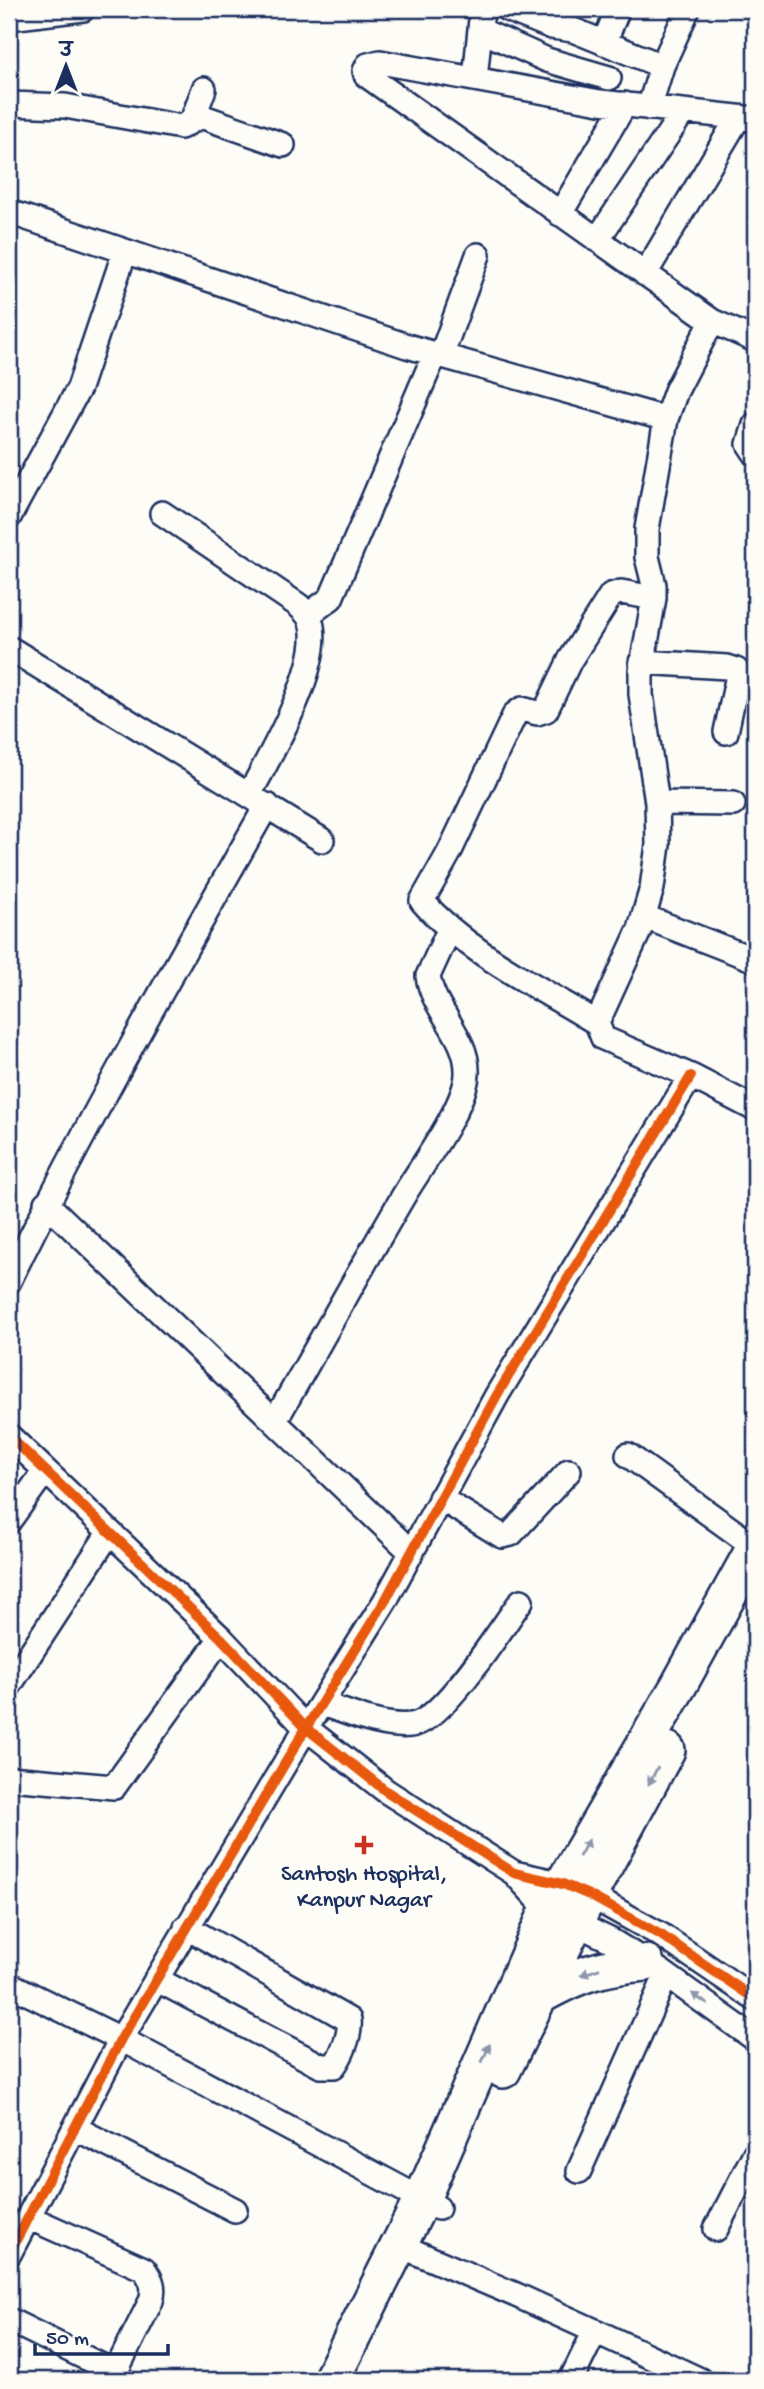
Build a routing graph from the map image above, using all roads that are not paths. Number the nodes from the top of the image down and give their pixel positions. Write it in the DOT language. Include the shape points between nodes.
graph roads {
  1 [pos="83,9"];
  2 [pos="507,9"];
  3 [pos="618,9"];
  4 [pos="688,9"];
  5 [pos="9,18"];
  6 [pos="481,19"];
  7 [pos="612,46"];
  8 [pos="662,66"];
  9 [pos="609,78"];
  10 [pos="475,79"];
  11 [pos="204,89"];
  12 [pos="600,102"];
  13 [pos="9,104"];
  14 [pos="625,104"];
  15 [pos="649,108"];
  16 [pos="683,112"];
  17 [pos="195,114"];
  18 [pos="746,119"];
  19 [pos="283,145"];
  20 [pos="9,212"];
  21 [pos="560,214"];
  22 [pos="597,240"];
  23 [pos="125,251"];
  24 [pos="478,255"];
  25 [pos="645,274"];
  26 [pos="712,321"];
  27 [pos="755,340"];
  28 [pos="438,355"];
  29 [pos="666,419"];
  30 [pos="755,425"];
  31 [pos="755,453"];
  32 [pos="162,513"];
  33 [pos="9,517"];
  34 [pos="654,598"];
  35 [pos="308,615"];
  36 [pos="9,649"];
  37 [pos="641,662"];
  38 [pos="726,732"];
  39 [pos="258,800"];
  40 [pos="657,803"];
  41 [pos="733,804"];
  42 [pos="322,840"];
  43 [pos="645,917"];
  44 [pos="449,930"];
  45 [pos="755,960"];
  46 [pos="597,1023"];
  47 [pos="691,1076"];
  48 [pos="755,1109"];
  49 [pos="46,1203"];
  50 [pos="9,1281"];
  51 [pos="275,1421"];
  52 [pos="9,1436"];
  53 [pos="628,1455"];
  54 [pos="45,1471"];
  55 [pos="569,1471"];
  56 [pos="440,1498"];
  57 [pos="9,1521"];
  58 [pos="108,1533"];
  59 [pos="755,1547"];
  60 [pos="411,1552"];
  61 [pos="755,1586"];
  62 [pos="521,1601"];
  63 [pos="221,1638"];
  64 [pos="9,1686"];
  65 [pos="322,1704"];
  66 [pos="306,1728"];
  67 [pos="9,1778"];
  68 [pos="569,1903"];
  69 [pos="186,1927"];
  70 [pos="656,1969"];
  71 [pos="156,1979"];
  72 [pos="9,1984"];
  73 [pos="538,1997"];
  74 [pos="755,1998"];
  75 [pos="121,2039"];
  76 [pos="755,2039"];
  77 [pos="75,2127"];
  78 [pos="752,2169"];
  79 [pos="579,2171"];
  80 [pos="430,2203"];
  81 [pos="235,2210"];
  82 [pos="28,2217"];
  83 [pos="716,2229"];
  84 [pos="415,2252"];
  85 [pos="9,2254"];
  86 [pos="9,2320"];
  87 [pos="595,2331"];
  88 [pos="331,2380"];
  89 [pos="351,2380"];
  90 [pos="571,2380"];
  91 [pos="700,2380"];
  1 -- 5 [label="street"];
  2 -- 7 [label="street"];
  3 -- 7 [label="street"];
  4 -- 8 [label="street"];
  6 -- 9 [label="street" via="547,60"];
  6 -- 10 [label="street"];
  7 -- 8 [label="street"];
  7 -- 9 [label="street"];
  8 -- 15 [label="street"];
  9 -- 12 [label="street"];
  10 -- 12 [label="street"];
  10 -- 21 [label="street" via="380,62 368,65 365,71"];
  11 -- 17 [label="street"];
  12 -- 14 [label="street"];
  13 -- 17 [label="street" via="65,106 181,127"];
  14 -- 15 [label="street"];
  14 -- 21 [label="street"];
  15 -- 16 [label="street"];
  16 -- 18 [label="street"];
  16 -- 22 [label="street"];
  17 -- 19 [label="street"];
  18 -- 25 [label="street"];
  20 -- 23 [label="street"];
  21 -- 22 [label="street"];
  22 -- 25 [label="street"];
  23 -- 28 [label="street"];
  23 -- 33 [label="street" via="79,388"];
  24 -- 28 [label="street"];
  25 -- 26 [label="street"];
  26 -- 27 [label="street"];
  26 -- 29 [label="street"];
  28 -- 29 [label="street"];
  28 -- 35 [label="street" via="331,598"];
  29 -- 34 [label="street" via="646,544"];
  30 -- 31 [label="street" via="749,443"];
  32 -- 35 [label="street"];
  34 -- 37 [label="street"];
  34 -- 44 [label="street" via="621,592 611,595 570,660 546,710 522,709 515,714 422,901"];
  35 -- 39 [label="street" via="313,634 299,697"];
  36 -- 39 [label="street"];
  37 -- 38 [label="street" via="736,670"];
  37 -- 40 [label="street" via="641,694"];
  39 -- 42 [label="street"];
  39 -- 49 [label="street" via="169,977"];
  40 -- 41 [label="street"];
  40 -- 43 [label="street" via="658,845"];
  43 -- 45 [label="street"];
  43 -- 46 [label="street"];
  44 -- 46 [label="street"];
  44 -- 51 [label="street" via="428,976 465,1054 467,1075 461,1102"];
  46 -- 47 [label="street" via="603,1038"];
  47 -- 48 [label="street"];
  47 -- 56 [label="street"];
  49 -- 50 [label="street"];
  49 -- 51 [label="street"];
  51 -- 60 [label="street"];
  52 -- 54 [label="street"];
  53 -- 59 [label="street"];
  54 -- 57 [label="street"];
  54 -- 58 [label="street"];
  55 -- 56 [label="street" via="511,1534 502,1536"];
  56 -- 60 [label="street"];
  58 -- 63 [label="street"];
  58 -- 64 [label="street"];
  68 -- 59 [label="highway, one-way"];
  60 -- 65 [label="street"];
  61 -- 68 [label="highway, one-way"];
  62 -- 65 [label="street" via="448,1701 414,1725 387,1724"];
  63 -- 66 [label="street"];
  63 -- 67 [label="street" via="114,1787"];
  65 -- 66 [label="street"];
  66 -- 68 [label="street" via="386,1791"];
  66 -- 69 [label="street"];
  68 -- 70 [label="street"];
  68 -- 73 [label="highway"];
  68 -- 74 [label="street" via="661,1935"];
  80 -- 68 [label="highway, one-way"];
  69 -- 71 [label="street"];
  69 -- 71 [label="street" via="349,2020 339,2059 334,2066 321,2066"];
  70 -- 73 [label="highway, one-way" via="601,1968"];
  76 -- 70 [label="street, one-way"];
  70 -- 79 [label="street"];
  71 -- 75 [label="street"];
  72 -- 75 [label="street"];
  73 -- 80 [label="highway"];
  75 -- 77 [label="street"];
  75 -- 80 [label="street"];
  77 -- 81 [label="street"];
  77 -- 82 [label="street"];
  78 -- 83 [label="street"];
  80 -- 84 [label="highway"];
  80 -- 88 [label="highway"];
  82 -- 85 [label="street"];
  82 -- 86 [label="street" via="144,2269 154,2291 119,2365 106,2368"];
  84 -- 87 [label="street"];
  84 -- 89 [label="highway"];
  87 -- 90 [label="street"];
  87 -- 91 [label="street"];
}
